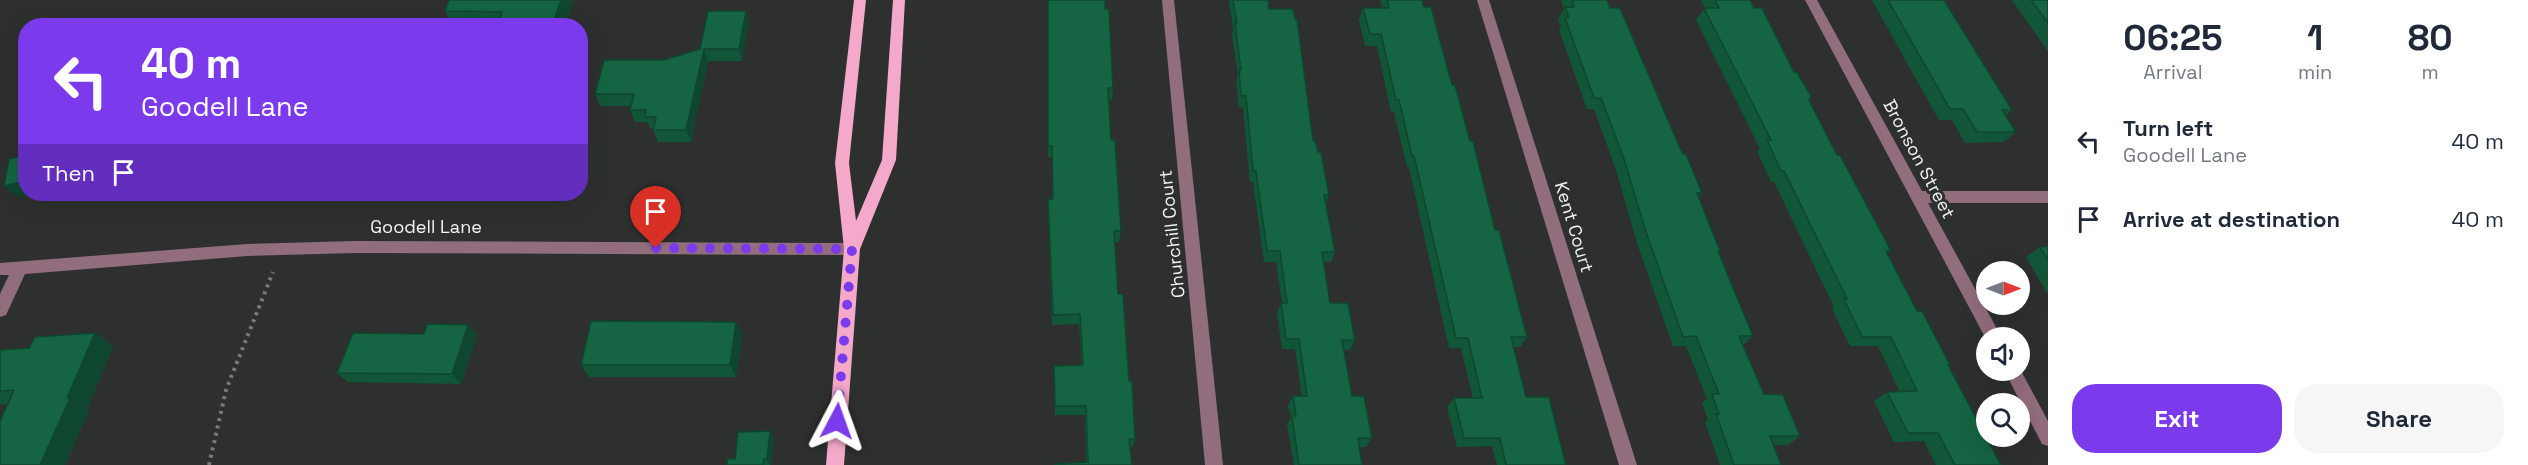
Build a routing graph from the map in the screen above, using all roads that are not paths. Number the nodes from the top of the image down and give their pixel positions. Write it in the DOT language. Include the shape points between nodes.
graph roads {
  1 [pos="860,0"];
  2 [pos="899,0"];
  3 [pos="1168,0"];
  4 [pos="1483,0"];
  5 [pos="1810,0"];
  6 [pos="1917,197"];
  7 [pos="2048,197"];
  8 [pos="852,249"];
  9 [pos="20,268"];
  10 [pos="0,269"];
  11 [pos="0,310"];
  12 [pos="1988,327"];
  13 [pos="2018,381"];
  14 [pos="2048,438"];
  15 [pos="834,465"];
  16 [pos="1214,465"];
  17 [pos="1629,465"];
  1 -- 8 [label="main road" via="842,163"];
  2 -- 8 [label="main road" via="889,160"];
  3 -- 16 [label="street, Churchill Court"];
  4 -- 17 [label="street, Kent Court"];
  5 -- 6 [label="street, Bronson Street"];
  6 -- 7 [label="street"];
  6 -- 12 [label="street, Bronson Street"];
  8 -- 9 [label="street, Goodell Lane" via="367,247 282,249"];
  8 -- 15 [label="main road"];
  9 -- 10 [label="street, Goodell Lane"];
  9 -- 11 [label="street"];
  13 -- 14 [label="street"];
}
